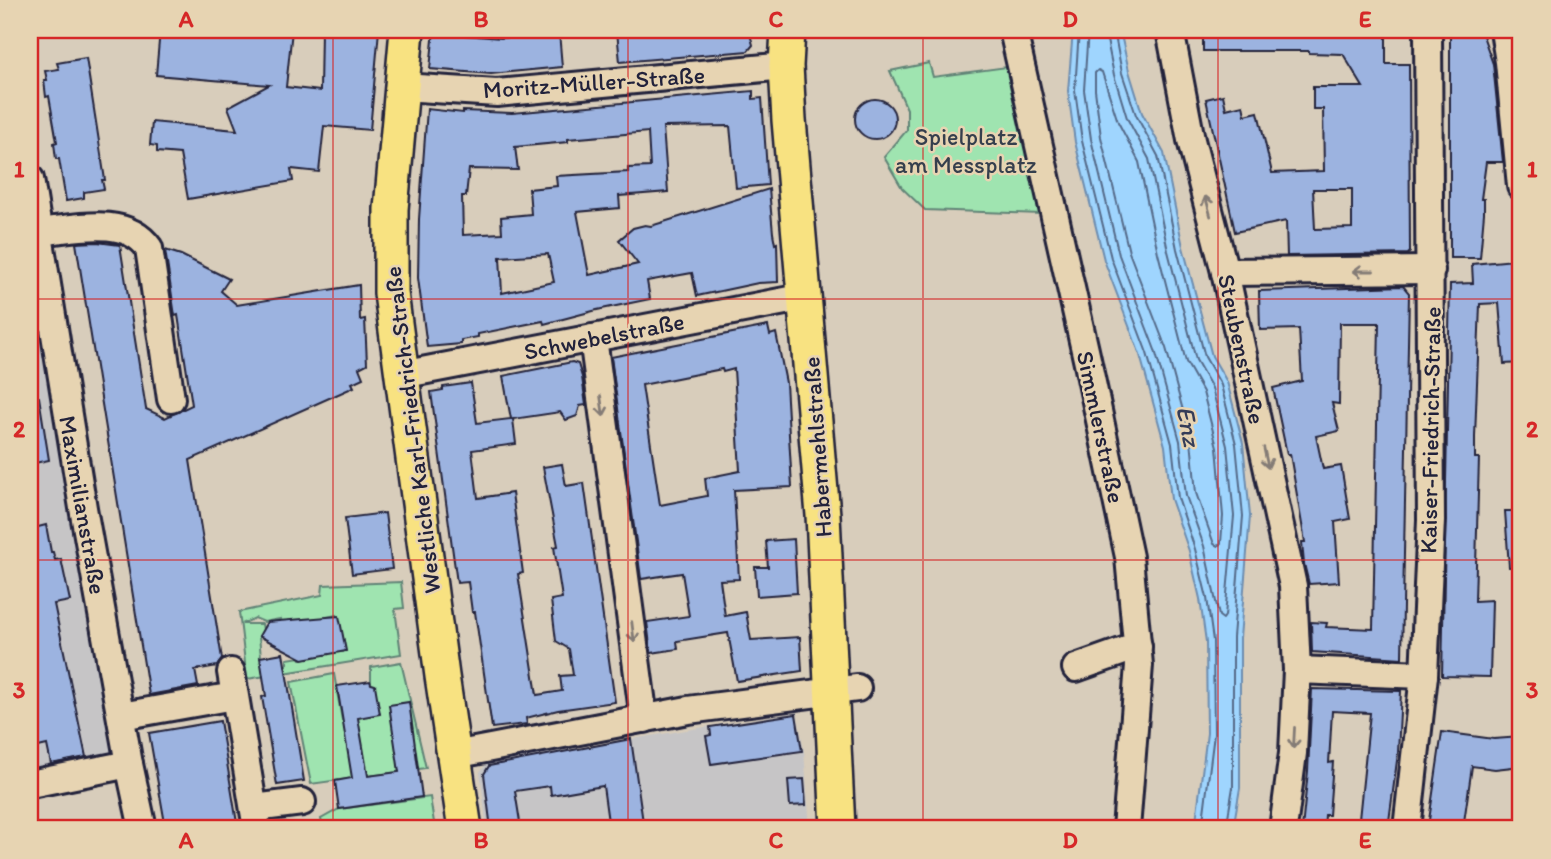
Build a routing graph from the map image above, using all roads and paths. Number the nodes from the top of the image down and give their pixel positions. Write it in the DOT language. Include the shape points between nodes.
graph roads {
  1 [pos="407,30"];
  2 [pos="771,30"];
  3 [pos="788,30"];
  4 [pos="1013,30"];
  5 [pos="1170,30"];
  6 [pos="1428,30"];
  7 [pos="1504,30"];
  8 [pos="786,66"];
  9 [pos="402,88"];
  10 [pos="30,180"];
  11 [pos="1521,186"];
  12 [pos="34,220"];
  13 [pos="1431,270"];
  14 [pos="1225,272"];
  15 [pos="806,297"];
  16 [pos="593,338"];
  17 [pos="401,375"];
  18 [pos="170,399"];
  19 [pos="1138,646"];
  20 [pos="1076,668"];
  21 [pos="1297,670"];
  22 [pos="1424,675"];
  23 [pos="844,690"];
  24 [pos="121,716"];
  25 [pos="644,719"];
  26 [pos="454,755"];
  27 [pos="129,764"];
  28 [pos="30,784"];
  29 [pos="302,802"];
  30 [pos="256,819"];
  31 [pos="143,829"];
  32 [pos="465,829"];
  33 [pos="838,829"];
  34 [pos="1126,829"];
  35 [pos="1283,829"];
  36 [pos="1407,829"];
  1 -- 9 [label="main road, Westliche Karl-Friedrich-Straße"];
  2 -- 8 [label="main road, Habermehlstraße"];
  3 -- 8 [label="main road, Habermehlstraße"];
  4 -- 19 [label="street, Simmlerstraße" via="1126,544"];
  14 -- 5 [label="street, Steubenstraße, one-way" via="1191,140"];
  6 -- 13 [label="street, Kaiser-Friedrich-Straße"];
  7 -- 11 [label="street"];
  8 -- 9 [label="street, Moritz-Müller-Straße" via="497,93"];
  8 -- 15 [label="main road, Habermehlstraße"];
  9 -- 17 [label="main road, Westliche Karl-Friedrich-Straße" via="391,209 391,293"];
  10 -- 12 [label="street, Maximilianstraße"];
  12 -- 18 [label="street" via="125,229 143,240 149,248"];
  12 -- 24 [label="street, Maximilianstraße"];
  13 -- 14 [label="street, one-way"];
  13 -- 22 [label="street, Kaiser-Friedrich-Straße" via="1431,520"];
  14 -- 21 [label="street, Steubenstraße, one-way" via="1293,586"];
  15 -- 16 [label="street, Schwebelstraße"];
  15 -- 23 [label="main road, Habermehlstraße" via="823,515"];
  16 -- 17 [label="street, Schwebelstraße"];
  16 -- 25 [label="street, one-way"];
  17 -- 26 [label="main road, Westliche Karl-Friedrich-Straße"];
  19 -- 20 [label="street"];
  19 -- 34 [label="street, Simmlerstraße"];
  21 -- 22 [label="street"];
  21 -- 35 [label="street, Steubenstraße, one-way"];
  22 -- 36 [label="street, Kaiser-Friedrich-Straße"];
  23 -- 25 [label="street"];
  23 -- 33 [label="main road, Habermehlstraße"];
  24 -- 27 [label="street, Maximilianstraße"];
  24 -- 30 [label="street" via="233,684"];
  25 -- 26 [label="street"];
  26 -- 32 [label="main road, Westliche Karl-Friedrich-Straße"];
  27 -- 28 [label="street"];
  27 -- 31 [label="street, Maximilianstraße"];
  29 -- 30 [label="street"];
}
